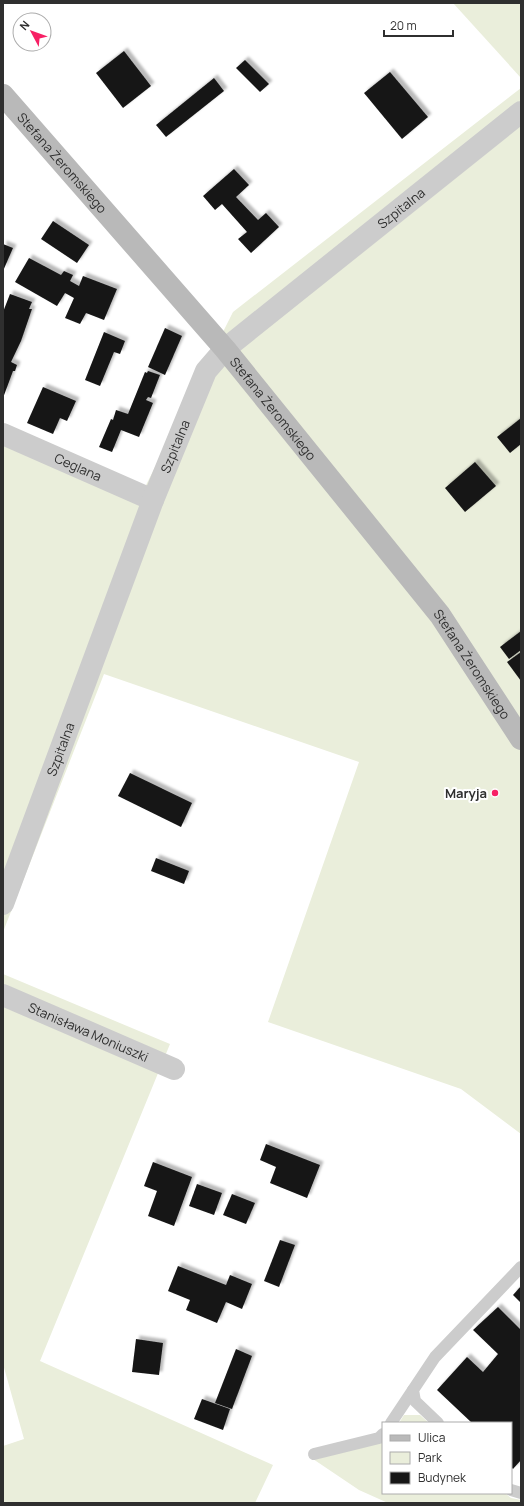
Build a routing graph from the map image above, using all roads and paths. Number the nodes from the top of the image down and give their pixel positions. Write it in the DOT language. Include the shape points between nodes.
graph roads {
  1 [pos="3,95"];
  2 [pos="521,112"];
  3 [pos="225,349"];
  4 [pos="3,434"];
  5 [pos="153,500"];
  6 [pos="518,728"];
  7 [pos="3,904"];
  8 [pos="3,995"];
  9 [pos="174,1068"];
  10 [pos="521,1267"];
  11 [pos="413,1390"];
  12 [pos="419,1405"];
  13 [pos="400,1409"];
  14 [pos="392,1422"];
  15 [pos="437,1422"];
  16 [pos="382,1435"];
  17 [pos="314,1454"];
  1 -- 3 [label="main road, Stefana Żeromskiego"];
  2 -- 3 [label="street, Szpitalna"];
  3 -- 5 [label="street, Szpitalna" via="206,372"];
  3 -- 6 [label="main road, Stefana Żeromskiego" via="440,615"];
  4 -- 5 [label="street, Ceglana"];
  5 -- 7 [label="street, Szpitalna"];
  8 -- 9 [label="street, Stanisława Moniuszki"];
  10 -- 11 [label="lane" via="435,1357"];
  11 -- 12 [label="lane" via="415,1402"];
  11 -- 13 [label="lane"];
  12 -- 13 [label="lane"];
  12 -- 15 [label="lane"];
  13 -- 14 [label="lane"];
  16 -- 17 [label="lane" via="379,1438"];
}
